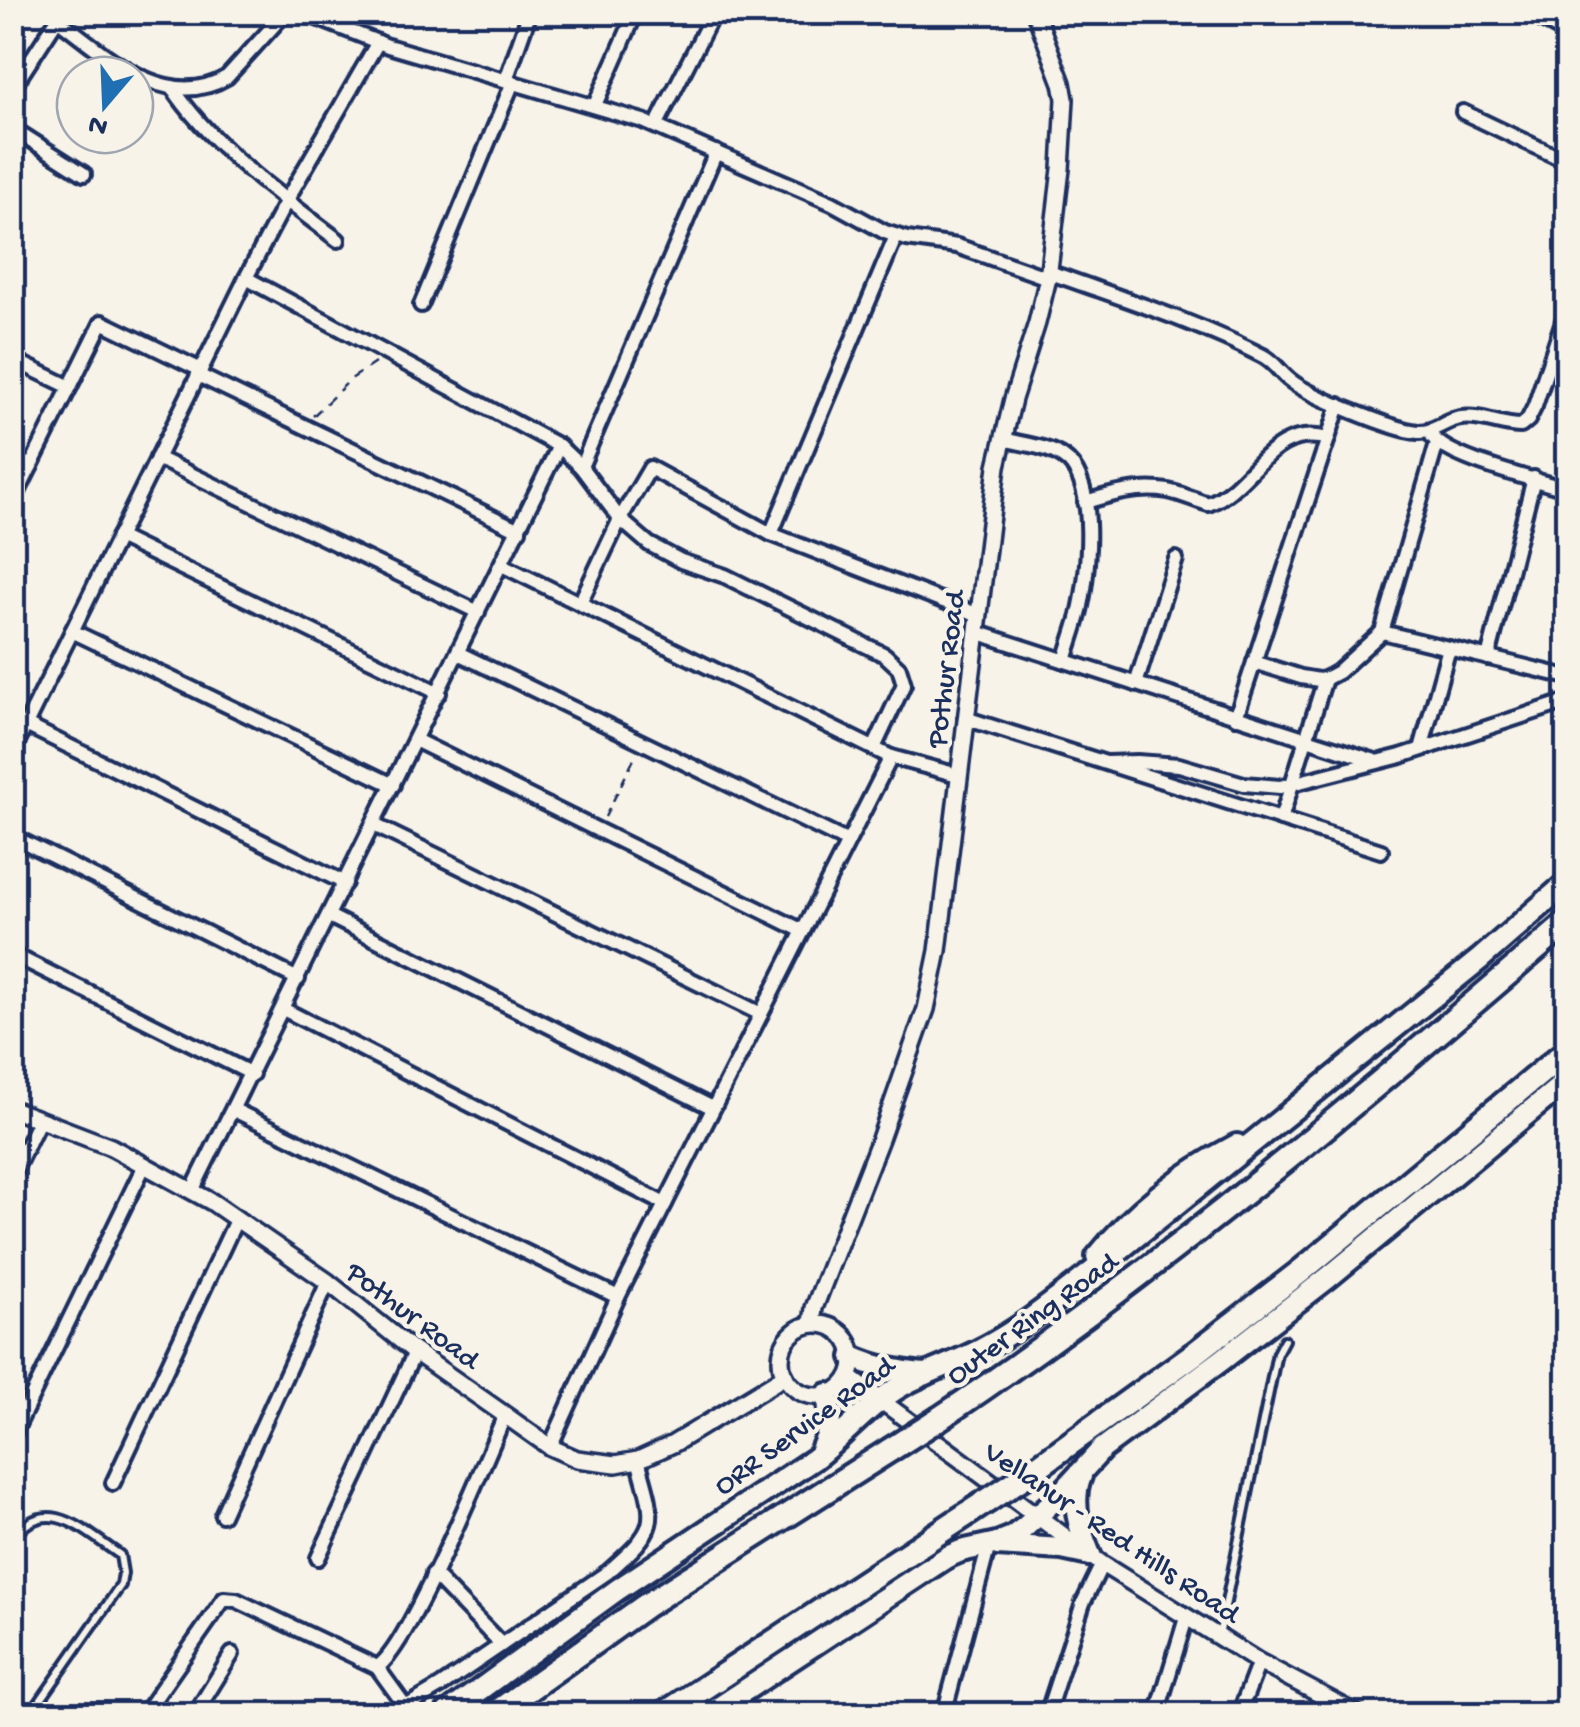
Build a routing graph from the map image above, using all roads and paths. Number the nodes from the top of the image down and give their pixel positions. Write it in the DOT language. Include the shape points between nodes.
graph roads {
  1 [pos="286,12"];
  2 [pos="301,12"];
  3 [pos="530,12"];
  4 [pos="636,12"];
  5 [pos="714,12"];
  6 [pos="1034,12"];
  7 [pos="1527,12"];
  8 [pos="59,16"];
  9 [pos="1568,34"];
  10 [pos="378,42"];
  11 [pos="509,81"];
  12 [pos="172,87"];
  13 [pos="12,89"];
  14 [pos="595,105"];
  15 [pos="1463,112"];
  16 [pos="656,126"];
  17 [pos="12,128"];
  18 [pos="716,152"];
  19 [pos="1568,162"];
  20 [pos="84,174"];
  21 [pos="287,200"];
  22 [pos="896,236"];
  23 [pos="338,240"];
  24 [pos="1049,275"];
  25 [pos="246,278"];
  26 [pos="421,305"];
  27 [pos="1568,306"];
  28 [pos="389,354"];
  29 [pos="12,358"];
  30 [pos="199,372"];
  31 [pos="70,387"];
  32 [pos="1339,405"];
  33 [pos="304,426"];
  34 [pos="1434,437"];
  35 [pos="1003,439"];
  36 [pos="1328,439"];
  37 [pos="558,446"];
  38 [pos="12,457"];
  39 [pos="157,458"];
  40 [pos="31,466"];
  41 [pos="581,467"];
  42 [pos="1534,478"];
  43 [pos="1568,490"];
  44 [pos="1085,502"];
  45 [pos="12,504"];
  46 [pos="620,520"];
  47 [pos="519,530"];
  48 [pos="770,534"];
  49 [pos="118,537"];
  50 [pos="1176,559"];
  51 [pos="502,564"];
  52 [pos="580,604"];
  53 [pos="478,612"];
  54 [pos="978,623"];
  55 [pos="72,631"];
  56 [pos="1382,632"];
  57 [pos="1449,648"];
  58 [pos="458,653"];
  59 [pos="1488,658"];
  60 [pos="1065,661"];
  61 [pos="1254,662"];
  62 [pos="1568,676"];
  63 [pos="1325,679"];
  64 [pos="1136,684"];
  65 [pos="438,693"];
  66 [pos="1568,701"];
  67 [pos="1236,717"];
  68 [pos="965,718"];
  69 [pos="26,725"];
  70 [pos="1306,739"];
  71 [pos="416,740"];
  72 [pos="642,742"];
  73 [pos="874,748"];
  74 [pos="1421,749"];
  75 [pos="12,753"];
  76 [pos="891,757"];
  77 [pos="1378,762"];
  78 [pos="1107,764"];
  79 [pos="958,775"];
  80 [pos="1244,784"];
  81 [pos="1292,784"];
  82 [pos="394,785"];
  83 [pos="1224,801"];
  84 [pos="1281,819"];
  85 [pos="374,825"];
  86 [pos="598,830"];
  87 [pos="12,836"];
  88 [pos="848,842"];
  89 [pos="1381,851"];
  90 [pos="1568,882"];
  91 [pos="345,884"];
  92 [pos="329,916"];
  93 [pos="1568,922"];
  94 [pos="803,931"];
  95 [pos="12,954"];
  96 [pos="298,979"];
  97 [pos="283,1009"];
  98 [pos="761,1014"];
  99 [pos="1568,1050"];
  100 [pos="252,1074"];
  101 [pos="1568,1080"];
  102 [pos="713,1108"];
  103 [pos="12,1109"];
  104 [pos="234,1110"];
  105 [pos="40,1119"];
  106 [pos="145,1164"];
  107 [pos="12,1176"];
  108 [pos="192,1191"];
  109 [pos="665,1204"];
  110 [pos="237,1218"];
  111 [pos="328,1282"];
  112 [pos="618,1298"];
  113 [pos="812,1324"];
  114 [pos="1284,1340"];
  115 [pos="415,1352"];
  116 [pos="851,1367"];
  117 [pos="928,1374"];
  118 [pos="785,1376"];
  119 [pos="828,1394"];
  120 [pos="879,1401"];
  121 [pos="505,1416"];
  122 [pos="14,1434"];
  123 [pos="550,1447"];
  124 [pos="818,1456"];
  125 [pos="638,1460"];
  126 [pos="1083,1470"];
  127 [pos="113,1483"];
  128 [pos="222,1515"];
  129 [pos="1036,1516"];
  130 [pos="12,1540"];
  131 [pos="989,1546"];
  132 [pos="318,1558"];
  133 [pos="1096,1559"];
  134 [pos="433,1574"];
  135 [pos="1186,1618"];
  136 [pos="1218,1637"];
  137 [pos="501,1644"];
  138 [pos="232,1654"];
  139 [pos="1259,1662"];
  140 [pos="377,1667"];
  141 [pos="1324,1696"];
  142 [pos="400,1711"];
  143 [pos="32,1714"];
  144 [pos="144,1714"];
  145 [pos="195,1714"];
  146 [pos="446,1714"];
  147 [pos="494,1714"];
  148 [pos="664,1714"];
  149 [pos="709,1714"];
  150 [pos="944,1714"];
  151 [pos="1047,1714"];
  152 [pos="1157,1714"];
  153 [pos="1239,1714"];
  154 [pos="1316,1714"];
  155 [pos="1357,1714"];
  1 -- 12 [label="street" via="226,77 206,86"];
  2 -- 10 [label="street"];
  3 -- 11 [label="street"];
  4 -- 14 [label="street"];
  5 -- 16 [label="street"];
  6 -- 24 [label="street, Pothur Road" via="1064,99"];
  7 -- 9 [label="street"];
  8 -- 12 [label="street" via="140,77"];
  8 -- 13 [label="street"];
  10 -- 11 [label="street"];
  10 -- 21 [label="street"];
  11 -- 14 [label="street"];
  11 -- 26 [label="street"];
  12 -- 21 [label="street" via="205,129"];
  14 -- 16 [label="street"];
  15 -- 19 [label="street"];
  16 -- 18 [label="street"];
  17 -- 20 [label="street"];
  18 -- 22 [label="street"];
  18 -- 41 [label="street"];
  21 -- 23 [label="street"];
  21 -- 25 [label="street"];
  22 -- 24 [label="street" via="957,246"];
  22 -- 48 [label="street"];
  24 -- 32 [label="street" via="1230,341"];
  24 -- 35 [label="street, Pothur Road"];
  25 -- 28 [label="street"];
  25 -- 30 [label="street"];
  27 -- 34 [label="street" via="1528,420 1506,426 1456,418"];
  28 -- 33 [label="path" via="351,379"];
  28 -- 37 [label="street"];
  29 -- 31 [label="street"];
  30 -- 31 [label="street" via="102,322"];
  30 -- 33 [label="street"];
  30 -- 39 [label="street"];
  31 -- 40 [label="street"];
  32 -- 34 [label="street"];
  32 -- 36 [label="street"];
  33 -- 47 [label="street"];
  34 -- 42 [label="street" via="1473,460"];
  34 -- 56 [label="street"];
  35 -- 44 [label="street" via="1062,456 1079,475"];
  35 -- 54 [label="street, Pothur Road"];
  36 -- 44 [label="street" via="1295,439 1275,449 1208,504 1156,489"];
  36 -- 61 [label="street"];
  37 -- 41 [label="street"];
  37 -- 47 [label="street"];
  38 -- 40 [label="street"];
  39 -- 49 [label="street"];
  39 -- 53 [label="street"];
  40 -- 45 [label="street"];
  41 -- 46 [label="street"];
  42 -- 43 [label="street"];
  42 -- 59 [label="street"];
  44 -- 60 [label="street" via="1086,572"];
  46 -- 48 [label="street" via="650,468"];
  46 -- 52 [label="street"];
  46 -- 73 [label="street" via="664,553 885,655 904,684"];
  47 -- 51 [label="street"];
  48 -- 54 [label="street"];
  49 -- 55 [label="street"];
  49 -- 65 [label="street"];
  50 -- 64 [label="street"];
  51 -- 52 [label="street"];
  51 -- 53 [label="street"];
  52 -- 73 [label="street"];
  53 -- 58 [label="street"];
  54 -- 60 [label="street"];
  54 -- 68 [label="street, Pothur Road"];
  55 -- 69 [label="street"];
  55 -- 82 [label="street"];
  56 -- 57 [label="street"];
  56 -- 63 [label="street"];
  57 -- 59 [label="street"];
  57 -- 74 [label="street"];
  58 -- 65 [label="street"];
  58 -- 72 [label="street"];
  59 -- 62 [label="street"];
  60 -- 64 [label="street"];
  61 -- 63 [label="street"];
  61 -- 67 [label="street"];
  63 -- 70 [label="street"];
  64 -- 67 [label="street"];
  65 -- 71 [label="street"];
  66 -- 74 [label="street"];
  67 -- 70 [label="street"];
  68 -- 78 [label="street"];
  68 -- 79 [label="street, Pothur Road"];
  69 -- 75 [label="street"];
  69 -- 91 [label="street"];
  70 -- 77 [label="street"];
  70 -- 81 [label="street"];
  71 -- 82 [label="street"];
  71 -- 86 [label="street"];
  72 -- 86 [label="path"];
  72 -- 88 [label="street"];
  73 -- 76 [label="street"];
  74 -- 77 [label="street"];
  76 -- 79 [label="street"];
  76 -- 88 [label="street"];
  77 -- 81 [label="street"];
  78 -- 80 [label="street" via="1179,765"];
  78 -- 83 [label="street"];
  79 -- 113 [label="street, Pothur Road" via="926,1009"];
  80 -- 81 [label="street"];
  80 -- 83 [label="street"];
  81 -- 84 [label="street"];
  82 -- 85 [label="street"];
  83 -- 84 [label="street"];
  84 -- 89 [label="street"];
  85 -- 91 [label="street"];
  85 -- 98 [label="street"];
  86 -- 94 [label="street"];
  87 -- 96 [label="street"];
  88 -- 94 [label="street"];
  90 -- 117 [label="main road, ORR Service Road" via="1074,1286 983,1349"];
  91 -- 92 [label="street"];
  92 -- 96 [label="street"];
  92 -- 102 [label="street"];
  93 -- 147 [label="highway, Outer Ring Road, bridge" via="1064,1333 645,1606"];
  94 -- 98 [label="street"];
  95 -- 100 [label="street"];
  96 -- 97 [label="street"];
  97 -- 100 [label="street"];
  97 -- 109 [label="street"];
  98 -- 102 [label="street"];
  99 -- 148 [label="highway, bridge" via="1194,1354 1025,1476"];
  100 -- 104 [label="street"];
  101 -- 126 [label="main road"];
  102 -- 109 [label="street"];
  103 -- 105 [label="street, Pothur Road"];
  104 -- 108 [label="street"];
  104 -- 112 [label="street"];
  105 -- 106 [label="street, Pothur Road"];
  105 -- 107 [label="street"];
  106 -- 108 [label="street, Pothur Road"];
  106 -- 122 [label="street"];
  108 -- 110 [label="street, Pothur Road"];
  109 -- 112 [label="street"];
  110 -- 111 [label="street, Pothur Road"];
  110 -- 127 [label="street"];
  111 -- 115 [label="street, Pothur Road"];
  111 -- 128 [label="street"];
  112 -- 123 [label="street"];
  113 -- 116 [label="street" via="844,1335"];
  113 -- 118 [label="street, Pothur Road" via="785,1342"];
  114 -- 136 [label="lane"];
  115 -- 121 [label="street, Pothur Road"];
  115 -- 132 [label="street"];
  116 -- 117 [label="main road"];
  116 -- 119 [label="street" via="840,1388"];
  116 -- 120 [label="street, Vellanur - Red Hills Road"];
  117 -- 120 [label="main road, ORR Service Road"];
  118 -- 119 [label="street" via="803,1393"];
  118 -- 125 [label="street, Pothur Road"];
  119 -- 124 [label="main road" via="830,1430"];
  120 -- 124 [label="main road, ORR Service Road"];
  120 -- 129 [label="street, Vellanur - Red Hills Road"];
  121 -- 123 [label="street, Pothur Road"];
  121 -- 134 [label="street"];
  123 -- 125 [label="street, Pothur Road" via="600,1463"];
  124 -- 146 [label="main road, ORR Service Road"];
  125 -- 137 [label="street" via="650,1502 645,1537 608,1572"];
  126 -- 129 [label="main road"];
  126 -- 133 [label="main road" via="1079,1527"];
  129 -- 131 [label="main road"];
  129 -- 133 [label="street, Vellanur - Red Hills Road"];
  130 -- 143 [label="lane" via="24,1524 55,1516 120,1555 123,1572 121,1585"];
  131 -- 133 [label="main road"];
  131 -- 149 [label="main road" via="947,1557"];
  131 -- 150 [label="street"];
  133 -- 135 [label="street, Vellanur - Red Hills Road"];
  133 -- 151 [label="street"];
  134 -- 137 [label="street"];
  134 -- 140 [label="street" via="409,1627"];
  135 -- 136 [label="street, Vellanur - Red Hills Road"];
  135 -- 152 [label="street"];
  136 -- 139 [label="street, Vellanur - Red Hills Road"];
  137 -- 142 [label="street"];
  138 -- 145 [label="street"];
  139 -- 141 [label="street, Vellanur - Red Hills Road"];
  139 -- 153 [label="street"];
  140 -- 142 [label="street"];
  140 -- 144 [label="street" via="224,1600"];
  141 -- 154 [label="street"];
  141 -- 155 [label="street, Vellanur - Red Hills Road"];
}
